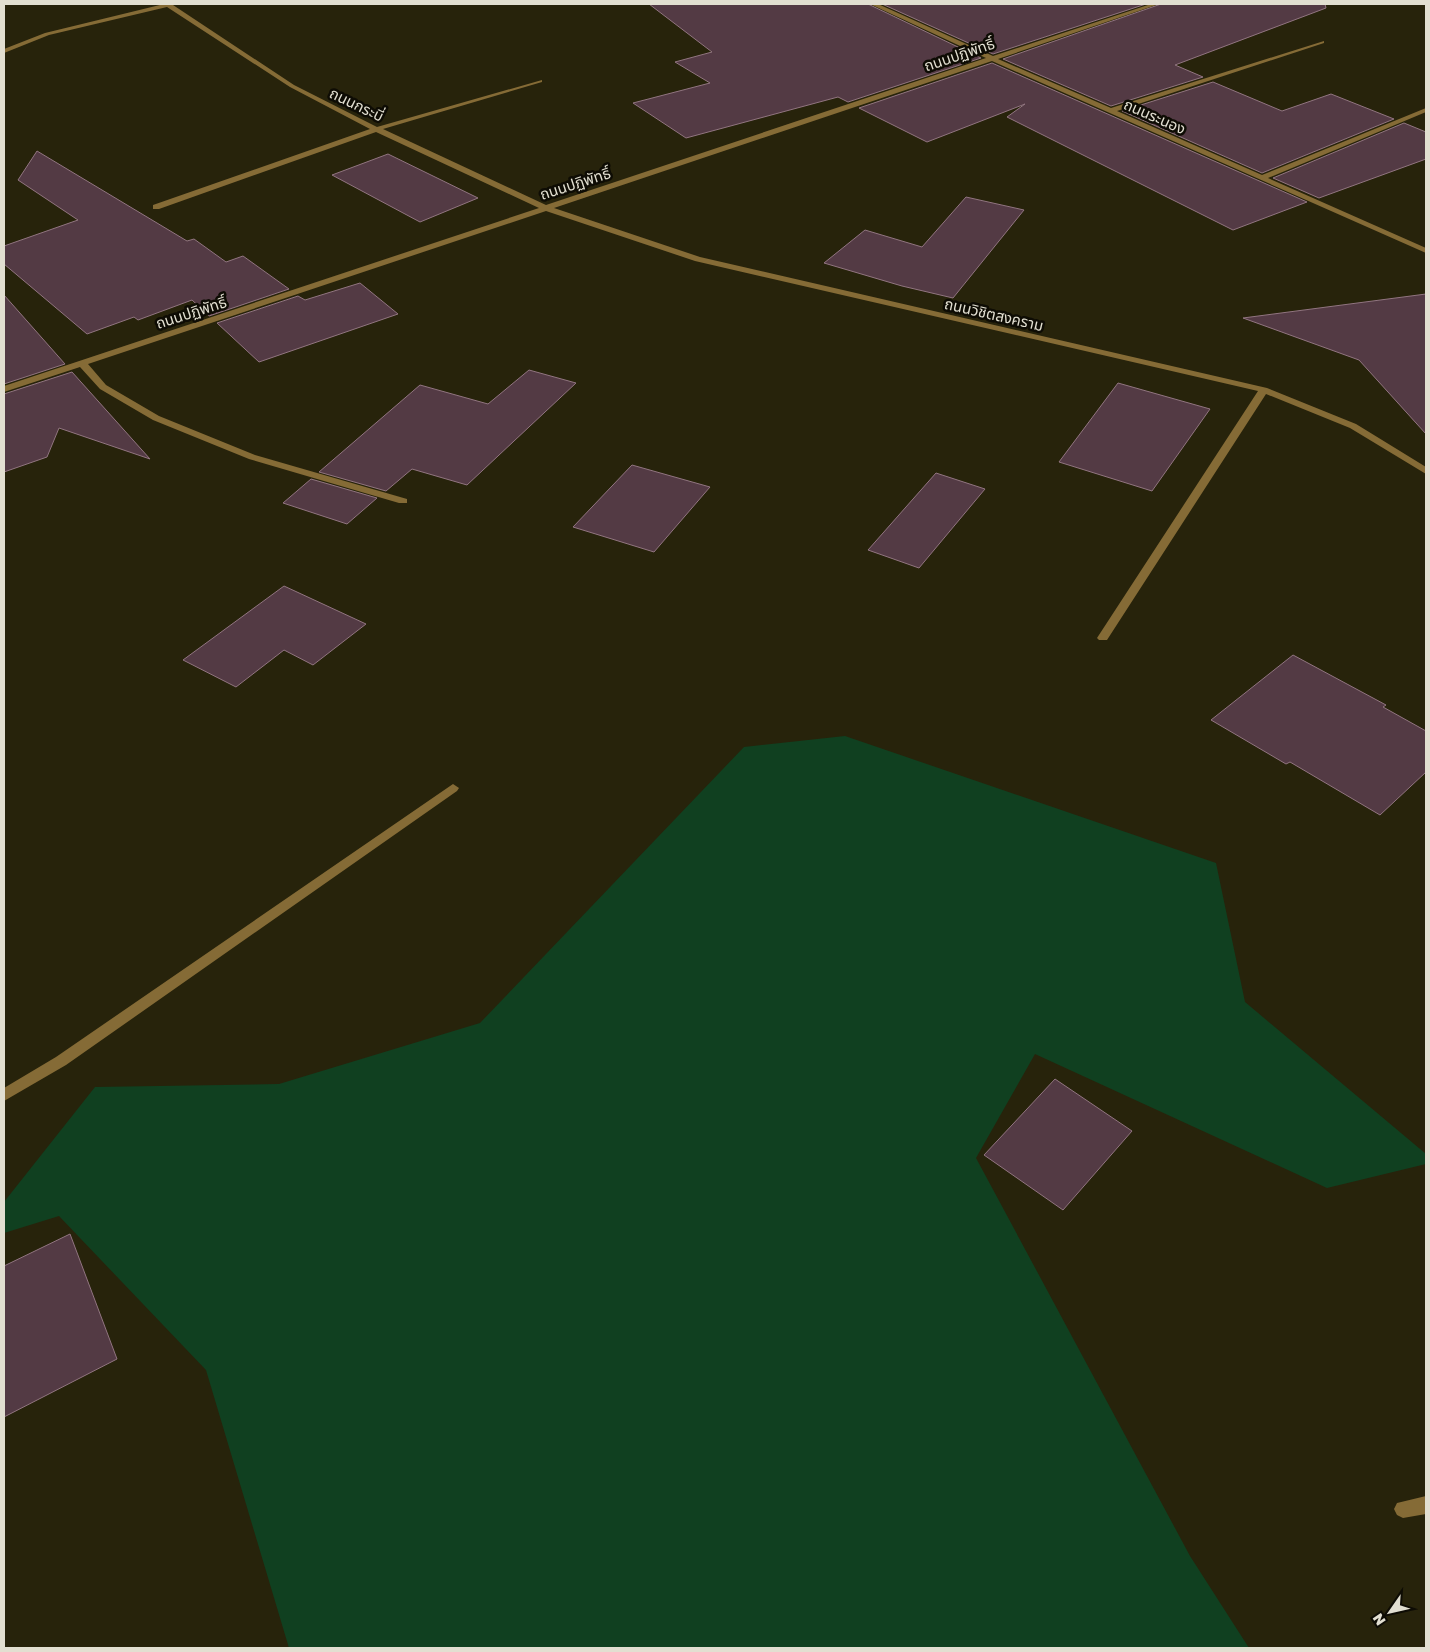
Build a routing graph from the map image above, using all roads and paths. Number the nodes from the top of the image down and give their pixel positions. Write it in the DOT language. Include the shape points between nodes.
graph roads {
  1 [pos="168,4"];
  2 [pos="873,4"];
  3 [pos="1156,4"];
  4 [pos="1322,42"];
  5 [pos="4,51"];
  6 [pos="991,58"];
  7 [pos="540,81"];
  8 [pos="1426,110"];
  9 [pos="1110,111"];
  10 [pos="376,128"];
  11 [pos="1262,178"];
  12 [pos="156,207"];
  13 [pos="546,208"];
  14 [pos="1424,247"];
  15 [pos="82,363"];
  16 [pos="4,389"];
  17 [pos="1264,390"];
  18 [pos="1426,471"];
  19 [pos="403,501"];
  20 [pos="1103,638"];
  21 [pos="453,788"];
  22 [pos="4,1095"];
  23 [pos="1426,1505"];
  24 [pos="1403,1509"];
  1 -- 5 [label="street" via="47,34"];
  1 -- 10 [label="street, ถนนกระบี่" via="292,86"];
  2 -- 6 [label="street, ถนนระนอง"];
  3 -- 6 [label="street, ถนนปฏิพัทธิ์"];
  4 -- 9 [label="street"];
  6 -- 9 [label="street, ถนนระนอง"];
  6 -- 13 [label="street, ถนนปฏิพัทธิ์"];
  7 -- 10 [label="street"];
  8 -- 11 [label="street"];
  9 -- 11 [label="street, ถนนระนอง"];
  10 -- 12 [label="street"];
  10 -- 13 [label="street, ถนนกระบี่"];
  11 -- 14 [label="street, ถนนระนอง"];
  13 -- 15 [label="street, ถนนปฏิพัทธิ์"];
  13 -- 17 [label="street, ถนนวิชิตสงคราม" via="698,259"];
  15 -- 16 [label="street, ถนนปฏิพัทธิ์"];
  15 -- 19 [label="street" via="103,388 156,418 252,457"];
  17 -- 18 [label="street, ถนนวิชิตสงคราม" via="1354,426"];
  17 -- 20 [label="street"];
  21 -- 22 [label="street" via="61,1061"];
  23 -- 24 [label="street"];
}
